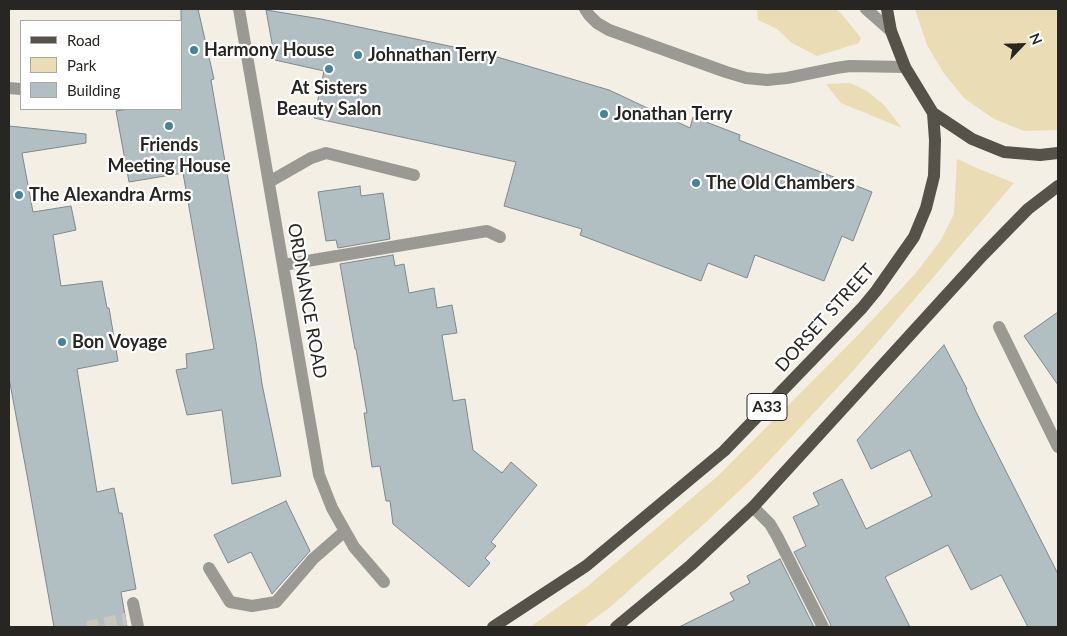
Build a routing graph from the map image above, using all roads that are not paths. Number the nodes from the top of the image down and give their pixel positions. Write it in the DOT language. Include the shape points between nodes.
graph roads {
  1 [pos="239,9"];
  2 [pos="585,9"];
  3 [pos="866,9"];
  4 [pos="887,9"];
  5 [pos="891,31"];
  6 [pos="905,68"];
  7 [pos="934,113"];
  8 [pos="1058,153"];
  9 [pos="414,175"];
  10 [pos="270,182"];
  11 [pos="1058,186"];
  12 [pos="500,237"];
  13 [pos="283,264"];
  14 [pos="998,327"];
  15 [pos="1058,447"];
  16 [pos="753,507"];
  17 [pos="345,531"];
  18 [pos="209,568"];
  19 [pos="384,582"];
  20 [pos="133,603"];
  21 [pos="133,621"];
  22 [pos="493,627"];
  23 [pos="616,627"];
  24 [pos="822,627"];
  1 -- 10 [label="street, ORDNANCE ROAD"];
  2 -- 6 [label="street" via="597,23 609,30 746,78 787,78 850,66"];
  3 -- 5 [label="street"];
  4 -- 5 [label="main road"];
  5 -- 6 [label="main road"];
  6 -- 7 [label="main road"];
  7 -- 8 [label="main road" via="972,139 1004,152"];
  7 -- 22 [label="main road, DORSET STREET / A33" via="934,176 926,208 914,237 862,308 724,451 586,566"];
  9 -- 10 [label="street" via="326,153"];
  10 -- 13 [label="street, ORDNANCE ROAD"];
  11 -- 16 [label="main road" via="1028,209 982,256"];
  12 -- 13 [label="street" via="487,231"];
  13 -- 17 [label="street, ORDNANCE ROAD" via="319,475"];
  14 -- 15 [label="street"];
  16 -- 23 [label="main road" via="691,565"];
  16 -- 24 [label="street" via="777,536"];
  17 -- 18 [label="street" via="313,559 276,602 252,606 230,602"];
  17 -- 19 [label="street, ORDNANCE ROAD"];
  20 -- 21 [label="street"];
}
